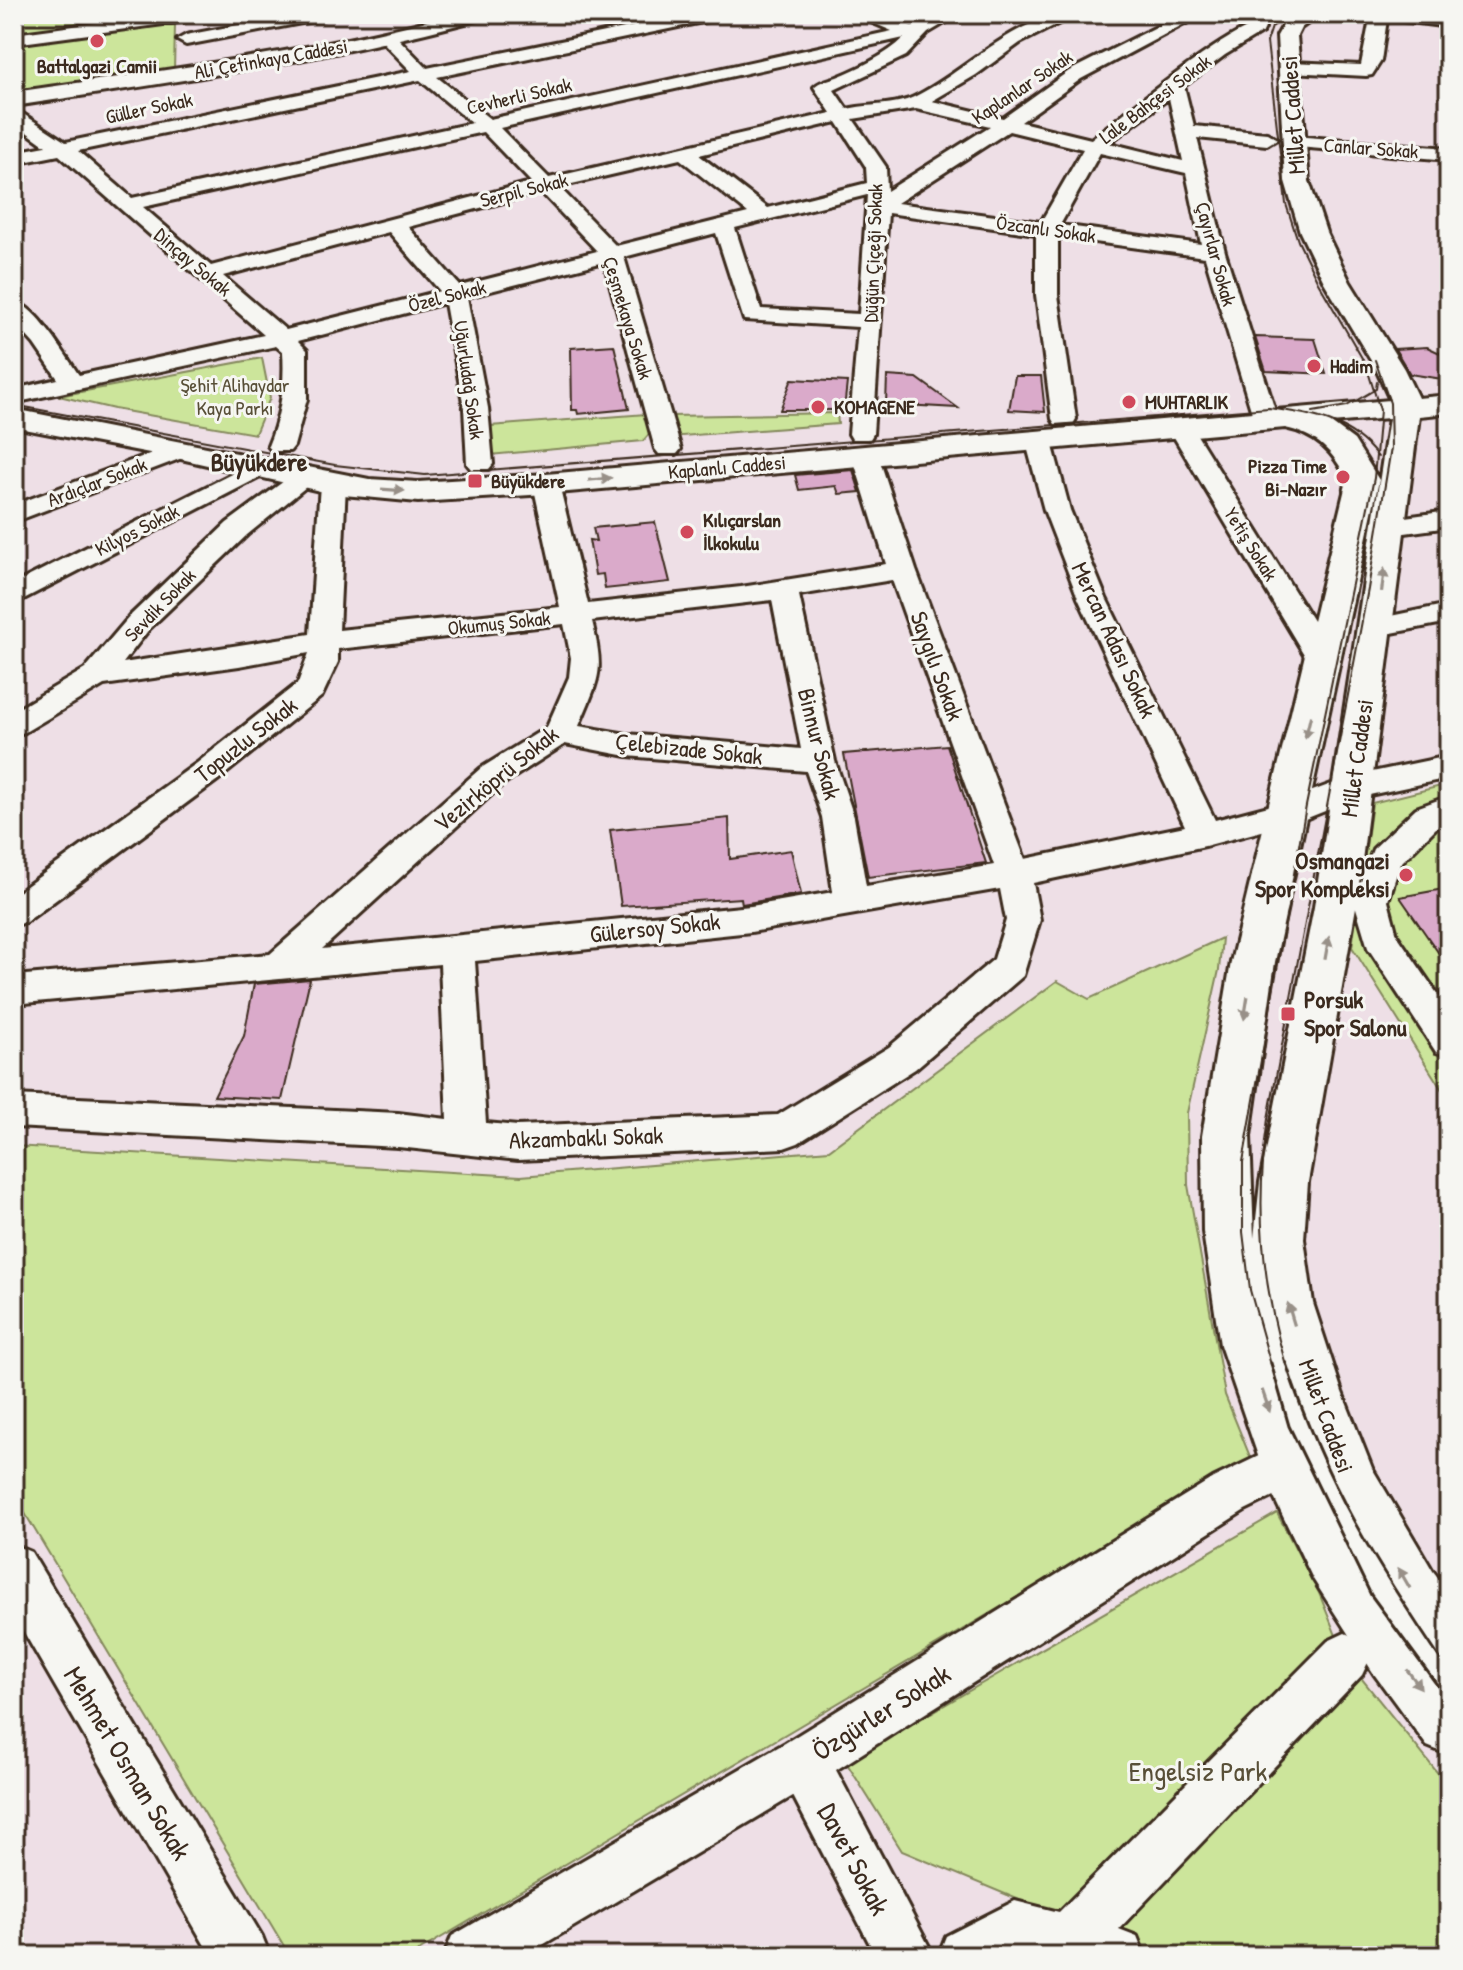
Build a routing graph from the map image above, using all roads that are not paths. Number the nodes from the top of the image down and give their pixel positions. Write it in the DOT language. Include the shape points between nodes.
graph roads {
  1 [pos="323,14"];
  2 [pos="390,14"];
  3 [pos="477,14"];
  4 [pos="717,14"];
  5 [pos="860,14"];
  6 [pos="952,14"];
  7 [pos="1069,14"];
  8 [pos="1192,14"];
  9 [pos="1311,14"];
  10 [pos="1379,14"];
  11 [pos="1387,14"];
  12 [pos="187,15"];
  13 [pos="1449,22"];
  14 [pos="917,30"];
  15 [pos="1256,34"];
  16 [pos="398,35"];
  17 [pos="14,39"];
  18 [pos="186,40"];
  19 [pos="186,73"];
  20 [pos="423,74"];
  21 [pos="1175,86"];
  22 [pos="14,99"];
  23 [pos="916,103"];
  24 [pos="1266,112"];
  25 [pos="14,114"];
  26 [pos="843,116"];
  27 [pos="1007,124"];
  28 [pos="489,127"];
  29 [pos="1185,131"];
  30 [pos="1095,145"];
  31 [pos="1276,148"];
  32 [pos="64,149"];
  33 [pos="685,153"];
  34 [pos="1449,154"];
  35 [pos="14,158"];
  36 [pos="1193,169"];
  37 [pos="547,184"];
  38 [pos="877,196"];
  39 [pos="126,205"];
  40 [pos="764,215"];
  41 [pos="394,224"];
  42 [pos="724,225"];
  43 [pos="1047,229"];
  44 [pos="1214,252"];
  45 [pos="612,254"];
  46 [pos="208,273"];
  47 [pos="1308,280"];
  48 [pos="455,294"];
  49 [pos="1322,307"];
  50 [pos="14,308"];
  51 [pos="870,321"];
  52 [pos="281,338"];
  53 [pos="73,384"];
  54 [pos="14,397"];
  55 [pos="1382,400"];
  56 [pos="1447,404"];
  57 [pos="1270,414"];
  58 [pos="14,418"];
  59 [pos="1064,419"];
  60 [pos="1180,427"];
  61 [pos="1038,439"];
  62 [pos="863,444"];
  63 [pos="668,449"];
  64 [pos="181,450"];
  65 [pos="271,456"];
  66 [pos="480,464"];
  67 [pos="1363,480"];
  68 [pos="319,481"];
  69 [pos="546,484"];
  70 [pos="14,514"];
  71 [pos="1449,519"];
  72 [pos="1390,527"];
  73 [pos="902,570"];
  74 [pos="784,589"];
  75 [pos="14,595"];
  76 [pos="1449,613"];
  77 [pos="578,614"];
  78 [pos="1376,627"];
  79 [pos="325,641"];
  80 [pos="1323,661"];
  81 [pos="96,676"];
  82 [pos="14,725"];
  83 [pos="560,733"];
  84 [pos="819,761"];
  85 [pos="1449,767"];
  86 [pos="1353,787"];
  87 [pos="1449,808"];
  88 [pos="1288,813"];
  89 [pos="1205,834"];
  90 [pos="1014,874"];
  91 [pos="851,900"];
  92 [pos="14,913"];
  93 [pos="457,947"];
  94 [pos="279,967"];
  95 [pos="14,990"];
  96 [pos="1449,1041"];
  97 [pos="14,1111"];
  98 [pos="467,1138"];
  99 [pos="1288,1465"];
  100 [pos="21,1598"];
  101 [pos="1449,1641"];
  102 [pos="1345,1658"];
  103 [pos="1449,1724"];
  104 [pos="803,1761"];
  105 [pos="1093,1949"];
  106 [pos="242,1956"];
  107 [pos="472,1956"];
  108 [pos="906,1956"];
  109 [pos="966,1956"];
  1 -- 18 [label="street"];
  2 -- 16 [label="street, Çeşmekaya Sokak"];
  3 -- 16 [label="main road, Ali Çetinkaya Caddesi"];
  4 -- 20 [label="street, Güller Sokak"];
  5 -- 14 [label="street"];
  6 -- 14 [label="street"];
  7 -- 23 [label="street" via="1014,39"];
  8 -- 15 [label="street"];
  8 -- 27 [label="street, Kaplanlar Sokak" via="1075,75"];
  9 -- 15 [label="main road, Millet Caddesi" via="1293,24 1287,36"];
  10 -- 15 [label="street" via="1366,71"];
  11 -- 13 [label="street"];
  12 -- 17 [label="street"];
  12 -- 18 [label="street"];
  14 -- 26 [label="street, Düğün Çiçeği Sokak" via="900,52 823,87"];
  14 -- 28 [label="street, Cevherli Sokak"];
  15 -- 21 [label="street, Lale Bahçesi Sokak" via="1219,51"];
  15 -- 31 [label="main road, Millet Caddesi"];
  16 -- 19 [label="main road, Ali Çetinkaya Caddesi"];
  16 -- 20 [label="street, Çeşmekaya Sokak"];
  18 -- 19 [label="street"];
  19 -- 22 [label="main road, Ali Çetinkaya Caddesi"];
  20 -- 28 [label="street, Çeşmekaya Sokak"];
  20 -- 32 [label="street, Güller Sokak"];
  21 -- 29 [label="street, Çayırlar Sokak"];
  21 -- 30 [label="street, Lale Bahçesi Sokak"];
  23 -- 26 [label="street, Serpil Sokak"];
  23 -- 27 [label="street"];
  24 -- 31 [label="main road, Millet Caddesi"];
  25 -- 32 [label="street, Dinçay Sokak"];
  26 -- 33 [label="street, Serpil Sokak"];
  26 -- 38 [label="street, Düğün Çiçeği Sokak" via="876,167"];
  27 -- 30 [label="street"];
  27 -- 38 [label="street, Kaplanlar Sokak"];
  28 -- 37 [label="street, Çeşmekaya Sokak"];
  28 -- 39 [label="street, Cevherli Sokak"];
  29 -- 31 [label="street, Canlar Sokak"];
  29 -- 36 [label="street, Çayırlar Sokak"];
  30 -- 36 [label="street"];
  30 -- 43 [label="street, Lale Bahçesi Sokak"];
  31 -- 34 [label="street, Canlar Sokak"];
  31 -- 55 [label="main road, Millet Caddesi" via="1297,181 1337,282 1390,369"];
  32 -- 35 [label="street, Güller Sokak"];
  32 -- 39 [label="street, Dinçay Sokak"];
  33 -- 37 [label="street, Serpil Sokak"];
  33 -- 40 [label="street"];
  36 -- 44 [label="street, Çayırlar Sokak"];
  37 -- 41 [label="street, Serpil Sokak"];
  37 -- 45 [label="street, Çeşmekaya Sokak"];
  38 -- 40 [label="street, Özel Sokak"];
  38 -- 43 [label="street, Özcanlı Sokak"];
  38 -- 51 [label="street, Düğün Çiçeği Sokak"];
  39 -- 46 [label="street, Dinçay Sokak"];
  40 -- 42 [label="street, Özel Sokak"];
  41 -- 46 [label="street, Serpil Sokak"];
  41 -- 48 [label="street, Uğurludağ Sokak"];
  42 -- 45 [label="street, Özel Sokak"];
  42 -- 51 [label="street" via="752,315"];
  43 -- 44 [label="street, Özcanlı Sokak"];
  43 -- 59 [label="street, Lale Bahçesi Sokak" via="1047,295"];
  44 -- 57 [label="street, Çayırlar Sokak"];
  45 -- 48 [label="street, Özel Sokak"];
  45 -- 63 [label="street, Çeşmekaya Sokak"];
  46 -- 52 [label="street, Dinçay Sokak"];
  47 -- 49 [label="main road"];
  48 -- 52 [label="street, Özel Sokak"];
  48 -- 66 [label="street, Uğurludağ Sokak" via="476,408"];
  50 -- 53 [label="street"];
  51 -- 62 [label="street, Düğün Çiçeği Sokak"];
  52 -- 53 [label="street, Özel Sokak"];
  52 -- 65 [label="street, Dinçay Sokak" via="295,350 298,384 290,426"];
  53 -- 54 [label="street, Özel Sokak"];
  54 -- 65 [label="main road, Kaplanlı Caddesi"];
  55 -- 56 [label="main road, Kaplanlı Caddesi"];
  55 -- 57 [label="main road, Kaplanlı Caddesi"];
  55 -- 67 [label="main road, Millet Caddesi"];
  55 -- 72 [label="main road, Millet Caddesi"];
  57 -- 59 [label="main road, Kaplanlı Caddesi"];
  57 -- 60 [label="main road, Kaplanlı Caddesi"];
  57 -- 67 [label="main road" via="1311,423 1332,436 1346,448"];
  58 -- 64 [label="main road, Kaplanlı Caddesi"];
  59 -- 62 [label="main road, Kaplanlı Caddesi"];
  60 -- 61 [label="main road, Kaplanlı Caddesi"];
  60 -- 80 [label="street, Yetiş Sokak"];
  61 -- 62 [label="main road, Kaplanlı Caddesi"];
  61 -- 89 [label="street, Mercan Adası Sokak" via="1057,510 1092,598"];
  62 -- 63 [label="main road, Kaplanlı Caddesi"];
  69 -- 62 [label="main road, Kaplanlı Caddesi, one-way"];
  62 -- 73 [label="street, Saygılı Sokak"];
  63 -- 66 [label="main road, Kaplanlı Caddesi"];
  64 -- 65 [label="main road, Kaplanlı Caddesi"];
  64 -- 70 [label="street, Ardıçlar Sokak"];
  65 -- 66 [label="main road, Kaplanlı Caddesi" via="411,466"];
  65 -- 68 [label="main road, Kaplanlı Caddesi"];
  65 -- 75 [label="street, Kilyos Sokak"];
  67 -- 80 [label="main road, Millet Caddesi"];
  68 -- 69 [label="main road, Kaplanlı Caddesi, one-way" via="418,492"];
  68 -- 79 [label="street, Topuzlu Sokak"];
  68 -- 81 [label="street, Sevdik Sokak" via="237,529 140,622"];
  69 -- 77 [label="street, Vezirköprü Sokak"];
  71 -- 72 [label="street"];
  78 -- 72 [label="main road, Millet Caddesi, one-way"];
  73 -- 74 [label="street, Okumuş Sokak"];
  73 -- 90 [label="street, Saygılı Sokak"];
  74 -- 77 [label="street, Okumuş Sokak"];
  74 -- 84 [label="street, Binnur Sokak"];
  76 -- 78 [label="street"];
  77 -- 79 [label="street, Okumuş Sokak"];
  77 -- 83 [label="street, Vezirköprü Sokak" via="584,677"];
  78 -- 86 [label="main road, Millet Caddesi"];
  79 -- 81 [label="street, Okumuş Sokak"];
  79 -- 92 [label="street, Topuzlu Sokak" via="311,689"];
  80 -- 88 [label="main road, Millet Caddesi, one-way"];
  81 -- 82 [label="street, Sevdik Sokak"];
  83 -- 84 [label="street, Çelebizade Sokak" via="627,745"];
  83 -- 94 [label="street, Vezirköprü Sokak" via="492,776"];
  84 -- 91 [label="street, Binnur Sokak" via="838,817"];
  85 -- 86 [label="street, Gülersoy Sokak"];
  86 -- 88 [label="street, Gülersoy Sokak"];
  101 -- 86 [label="main road, Millet Caddesi, one-way" via="1412,1592 1351,1486 1287,1303 1279,1239 1284,1182"];
  87 -- 96 [label="street" via="1428,816 1385,858 1371,901 1380,938"];
  88 -- 89 [label="street, Gülersoy Sokak"];
  88 -- 99 [label="main road, Millet Caddesi, one-way" via="1253,962 1226,1136 1228,1232 1246,1345"];
  89 -- 90 [label="street, Gülersoy Sokak"];
  90 -- 91 [label="street, Gülersoy Sokak"];
  90 -- 98 [label="street, Akzambaklı Sokak" via="1023,920 1010,966 902,1058 784,1131 518,1143"];
  91 -- 93 [label="street, Gülersoy Sokak" via="751,919"];
  93 -- 94 [label="street, Gülersoy Sokak"];
  93 -- 98 [label="street"];
  94 -- 95 [label="street, Gülersoy Sokak"];
  97 -- 98 [label="street, Akzambaklı Sokak"];
  99 -- 103 [label="main road, Millet Caddesi, one-way" via="1334,1558"];
  99 -- 104 [label="street, Özgürler Sokak" via="1229,1494"];
  100 -- 106 [label="street, Mehmet Osman Sokak"];
  102 -- 105 [label="street"];
  104 -- 107 [label="street, Özgürler Sokak"];
  104 -- 108 [label="street, Davet Sokak"];
  105 -- 109 [label="street" via="1015,1928"];
}
